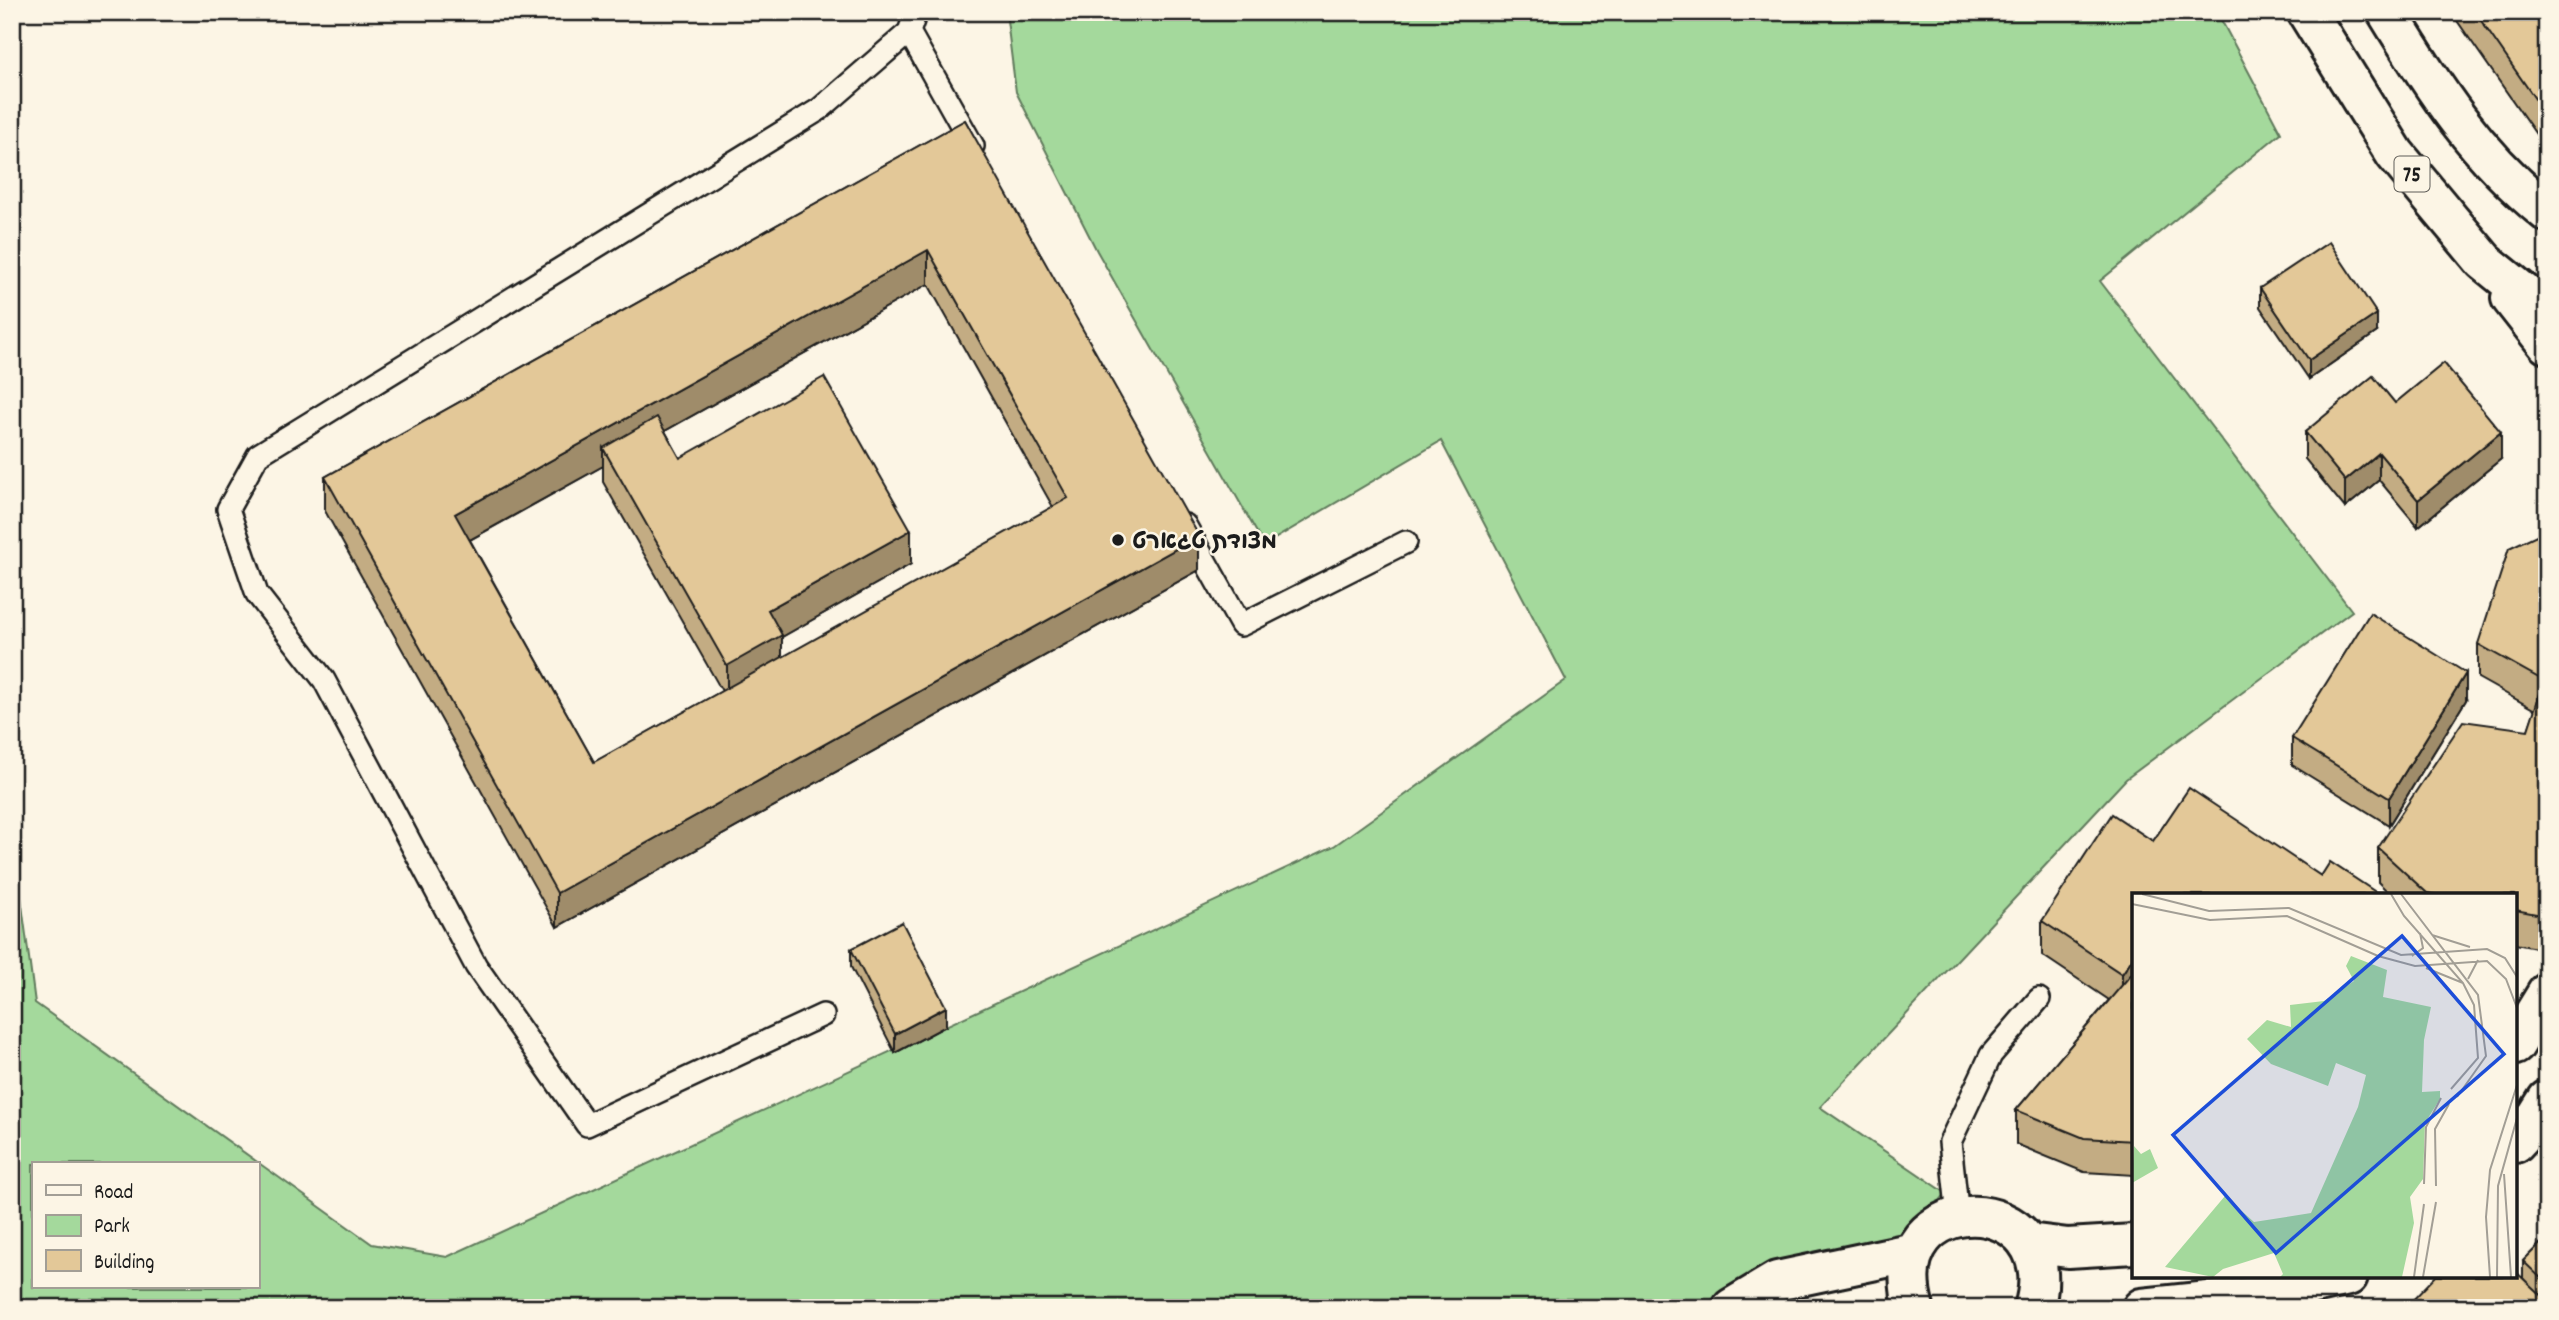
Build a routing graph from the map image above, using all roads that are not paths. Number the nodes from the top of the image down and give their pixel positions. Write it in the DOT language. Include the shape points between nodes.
graph roads {
  1 [pos="2307,12"];
  2 [pos="2387,12"];
  3 [pos="912,22"];
  4 [pos="2475,142"];
  5 [pos="983,165"];
  6 [pos="2547,190"];
  7 [pos="2441,208"];
  8 [pos="2547,212"];
  9 [pos="2547,312"];
  10 [pos="2547,344"];
  11 [pos="1173,504"];
  12 [pos="1406,542"];
  13 [pos="2547,993"];
  14 [pos="2039,999"];
  15 [pos="823,1016"];
  16 [pos="2517,1042"];
  17 [pos="2547,1100"];
  18 [pos="2517,1141"];
  19 [pos="1958,1217"];
  20 [pos="2028,1243"];
  21 [pos="2132,1244"];
  22 [pos="1914,1252"];
  23 [pos="2339,1278"];
  24 [pos="1732,1308"];
  25 [pos="1914,1308"];
  26 [pos="2034,1308"];
  27 [pos="2142,1308"];
  1 -- 7 [label="main road, 75" via="2395,153"];
  2 -- 4 [label="main road" via="2451,113"];
  3 -- 5 [label="lane"];
  3 -- 15 [label="lane" via="820,109 258,455 228,509 257,594 324,680 476,966 587,1125"];
  4 -- 6 [label="main road" via="2515,178"];
  4 -- 8 [label="main road"];
  7 -- 9 [label="main road, 75" via="2484,261"];
  7 -- 10 [label="main road"];
  11 -- 12 [label="lane" via="1241,625"];
  13 -- 16 [label="main road"];
  14 -- 19 [label="lane" via="1991,1055 1950,1142"];
  17 -- 18 [label="main road"];
  19 -- 20 [label="main road" via="1992,1217 2013,1227"];
  19 -- 22 [label="main road" via="1929,1231"];
  20 -- 21 [label="main road" via="2068,1248"];
  20 -- 26 [label="main road" via="2038,1263"];
  22 -- 24 [label="main road" via="1777,1281"];
  22 -- 25 [label="main road" via="1908,1288"];
  23 -- 27 [label="main road" via="2266,1295"];
}
